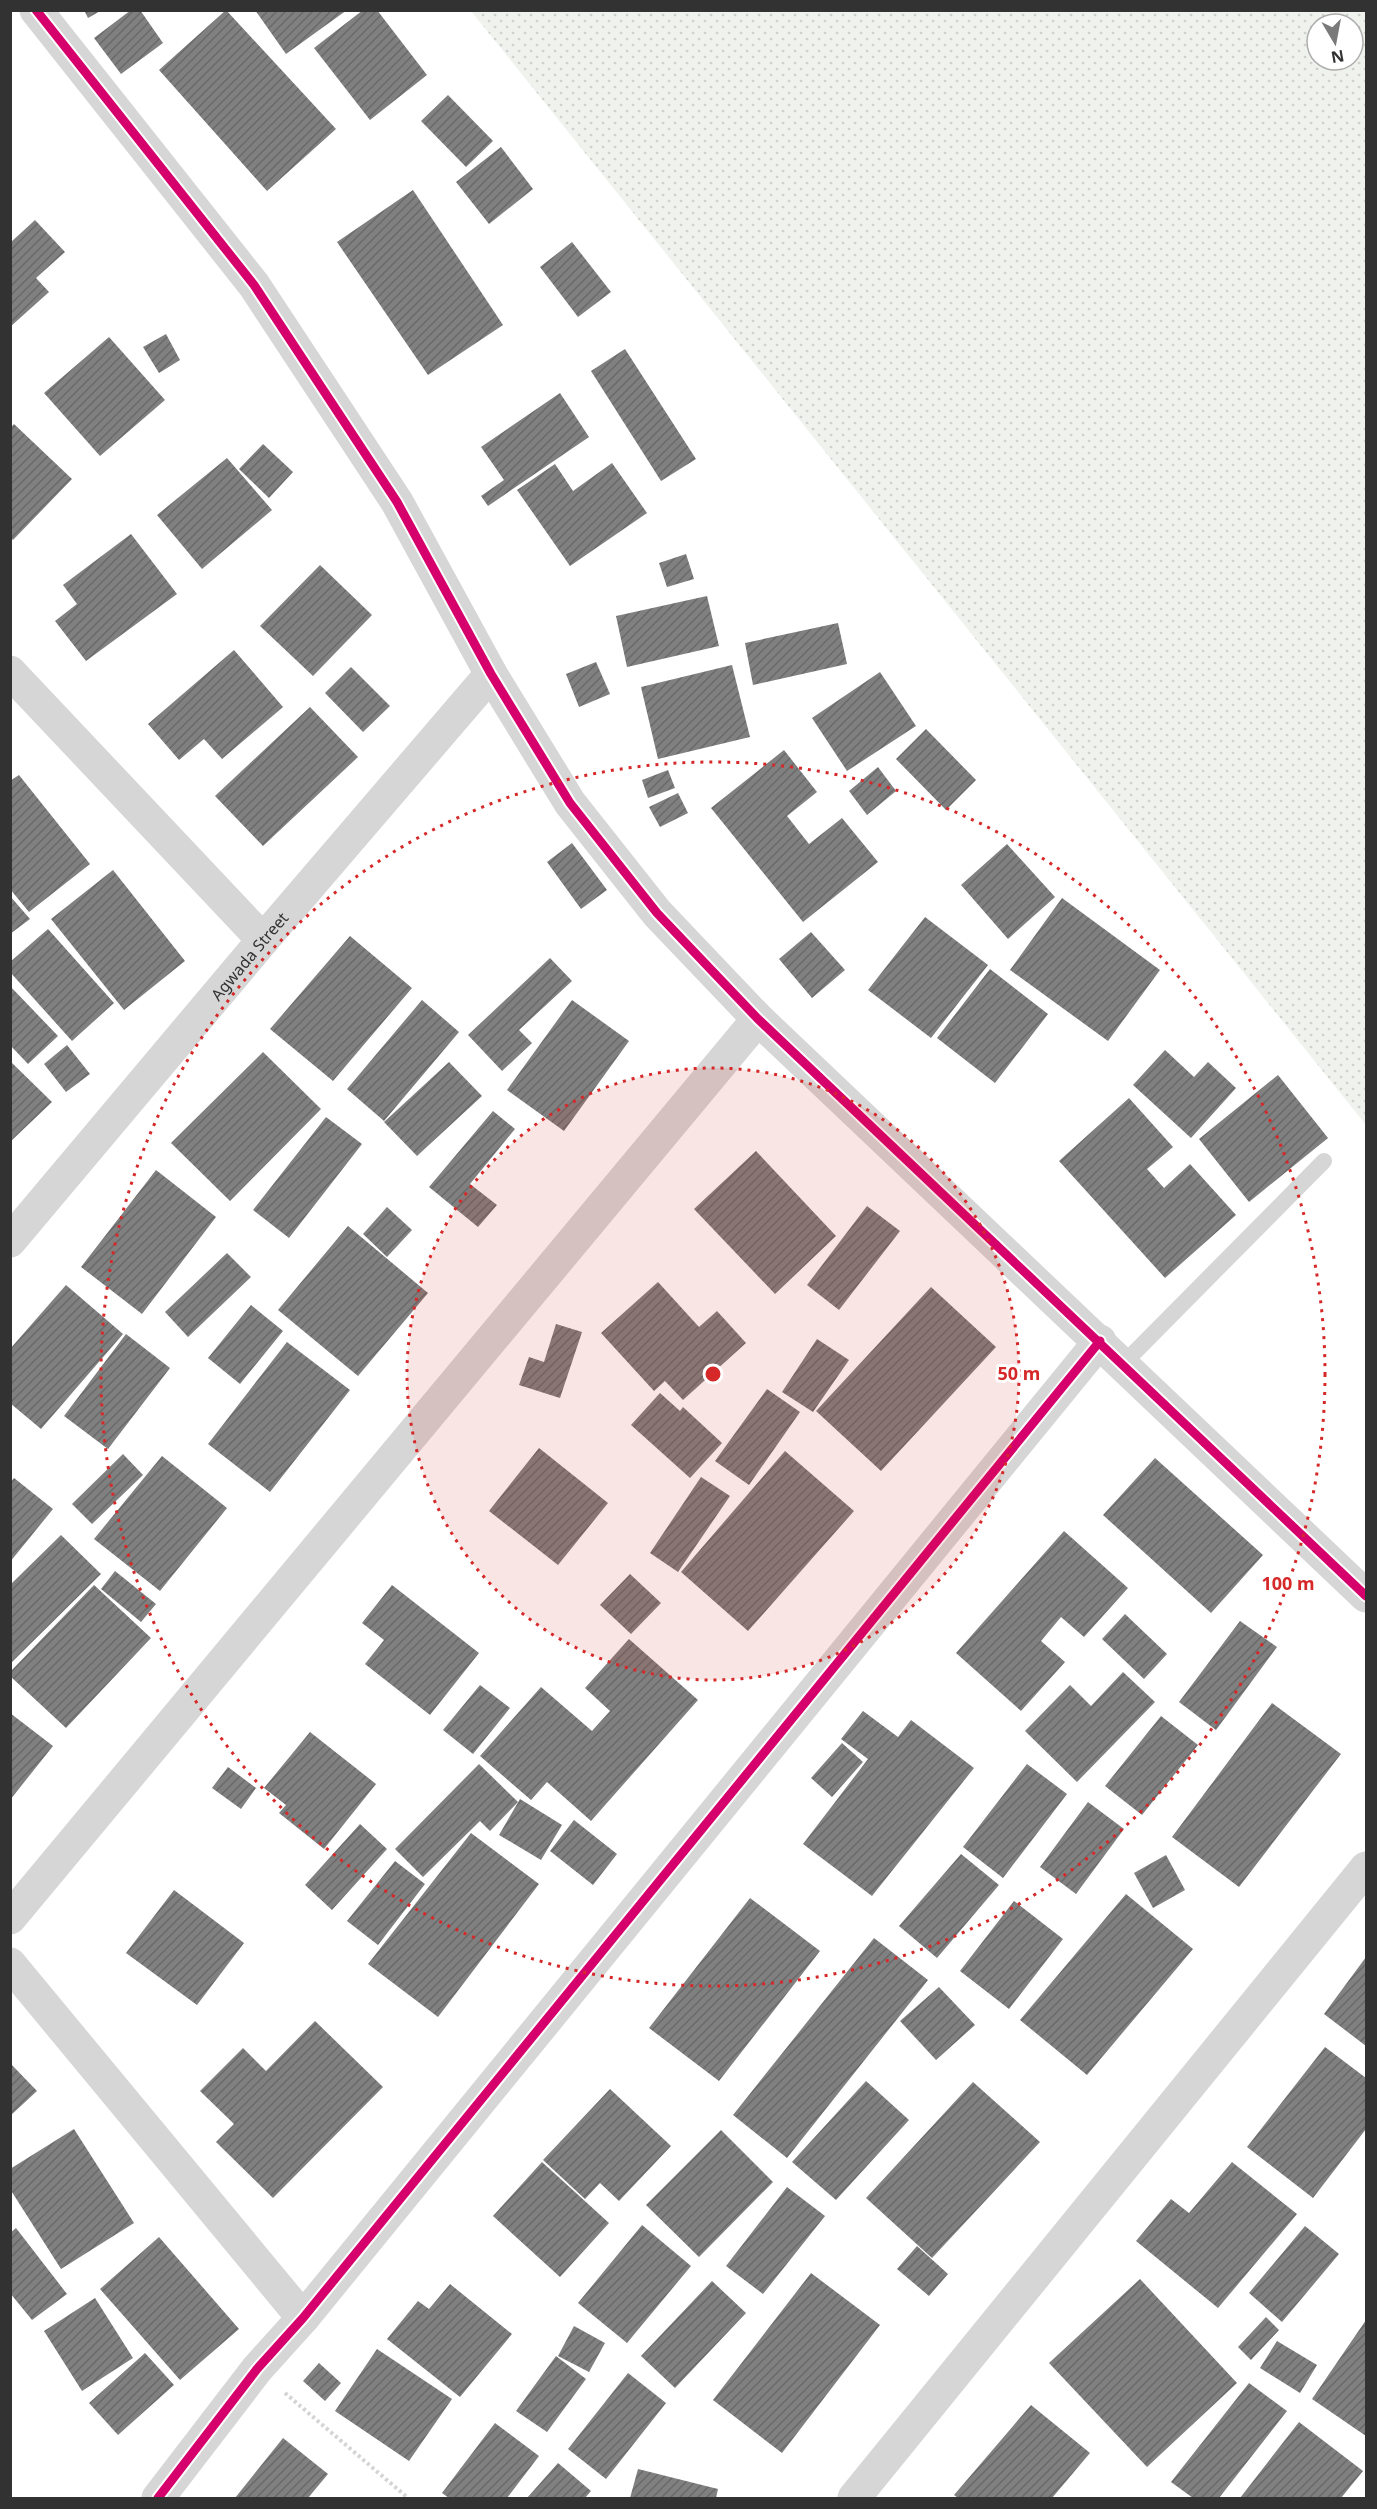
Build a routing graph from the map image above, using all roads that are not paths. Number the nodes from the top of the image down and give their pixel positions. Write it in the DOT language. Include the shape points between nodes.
graph roads {
  1 [pos="36,10"];
  2 [pos="10,672"];
  3 [pos="491,674"];
  4 [pos="263,940"];
  5 [pos="758,1019"];
  6 [pos="1324,1161"];
  7 [pos="10,1241"];
  8 [pos="1100,1341"];
  9 [pos="1124,1363"];
  10 [pos="1366,1596"];
  11 [pos="1366,1868"];
  12 [pos="10,1918"];
  13 [pos="10,1964"];
  14 [pos="303,2318"];
  15 [pos="158,2499"];
  16 [pos="854,2499"];
  1 -- 3 [label="street" via="254,285 398,502"];
  2 -- 4 [label="street"];
  3 -- 4 [label="street, Agwada Street"];
  3 -- 5 [label="street" via="570,803 657,913"];
  4 -- 7 [label="street, Agwada Street"];
  5 -- 8 [label="street"];
  5 -- 12 [label="street"];
  6 -- 9 [label="lane"];
  8 -- 9 [label="street"];
  8 -- 14 [label="street"];
  9 -- 10 [label="street"];
  11 -- 16 [label="street"];
  13 -- 14 [label="street"];
  14 -- 15 [label="street" via="257,2369"];
}
